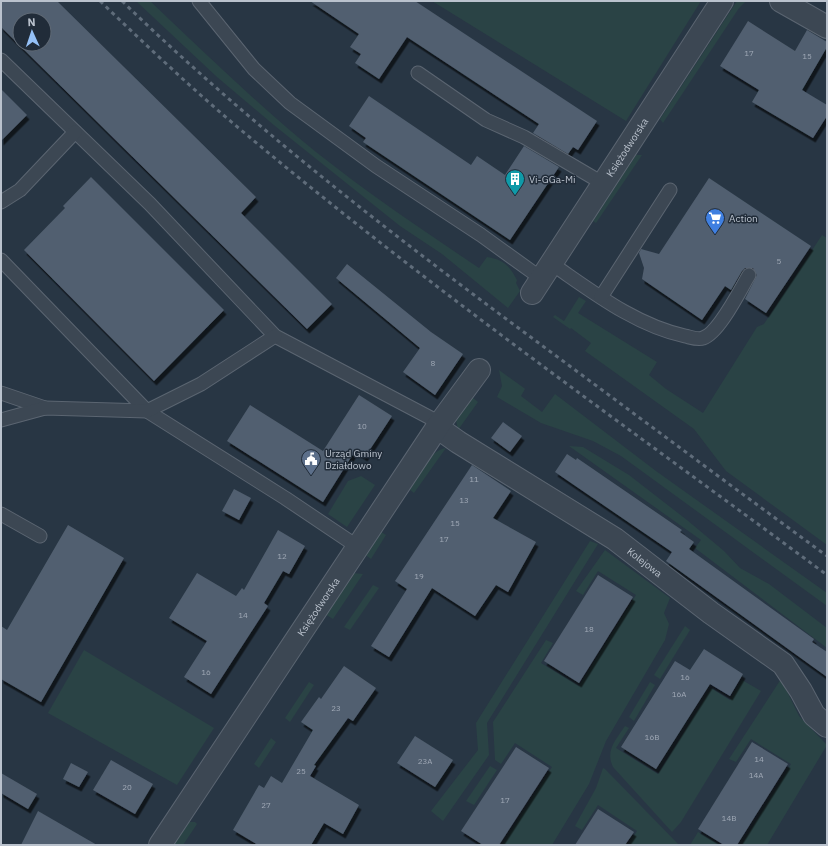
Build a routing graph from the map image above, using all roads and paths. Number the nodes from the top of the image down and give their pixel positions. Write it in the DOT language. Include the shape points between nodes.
graph roads {
  1 [pos="199,1"];
  2 [pos="722,1"];
  3 [pos="781,1"];
  4 [pos="827,27"];
  5 [pos="1,60"];
  6 [pos="418,73"];
  7 [pos="75,132"];
  8 [pos="604,184"];
  9 [pos="670,190"];
  10 [pos="1,202"];
  11 [pos="1,260"];
  12 [pos="749,275"];
  13 [pos="542,279"];
  14 [pos="601,297"];
  15 [pos="274,336"];
  16 [pos="479,370"];
  17 [pos="1,392"];
  18 [pos="45,408"];
  19 [pos="147,412"];
  20 [pos="1,420"];
  21 [pos="438,425"];
  22 [pos="1,514"];
  23 [pos="40,536"];
  24 [pos="358,547"];
  25 [pos="827,726"];
  26 [pos="160,845"];
  1 -- 13 [label="lane" via="254,69 290,103 376,166 481,235"];
  2 -- 8 [label="street, Księżodworska"];
  3 -- 4 [label="street"];
  5 -- 7 [label="lane"];
  6 -- 8 [label="lane" via="486,120 524,137"];
  7 -- 10 [label="lane" via="20,190"];
  7 -- 15 [label="lane" via="150,204"];
  8 -- 13 [label="street, Księżodworska"];
  9 -- 14 [label="lane"];
  11 -- 19 [label="lane"];
  12 -- 14 [label="lane" via="720,322 710,334 702,338 668,332 635,318"];
  13 -- 14 [label="lane"];
  15 -- 19 [label="lane" via="201,384"];
  15 -- 21 [label="lane"];
  16 -- 21 [label="street, Księżodworska"];
  17 -- 18 [label="lane"];
  18 -- 19 [label="lane"];
  18 -- 20 [label="lane"];
  19 -- 24 [label="lane"];
  21 -- 24 [label="street, Księżodworska"];
  21 -- 25 [label="street, Kolejowa" via="458,442 615,539 711,614 782,664 802,691 814,715"];
  22 -- 23 [label="lane"];
  24 -- 26 [label="street, Księżodworska"];
}
